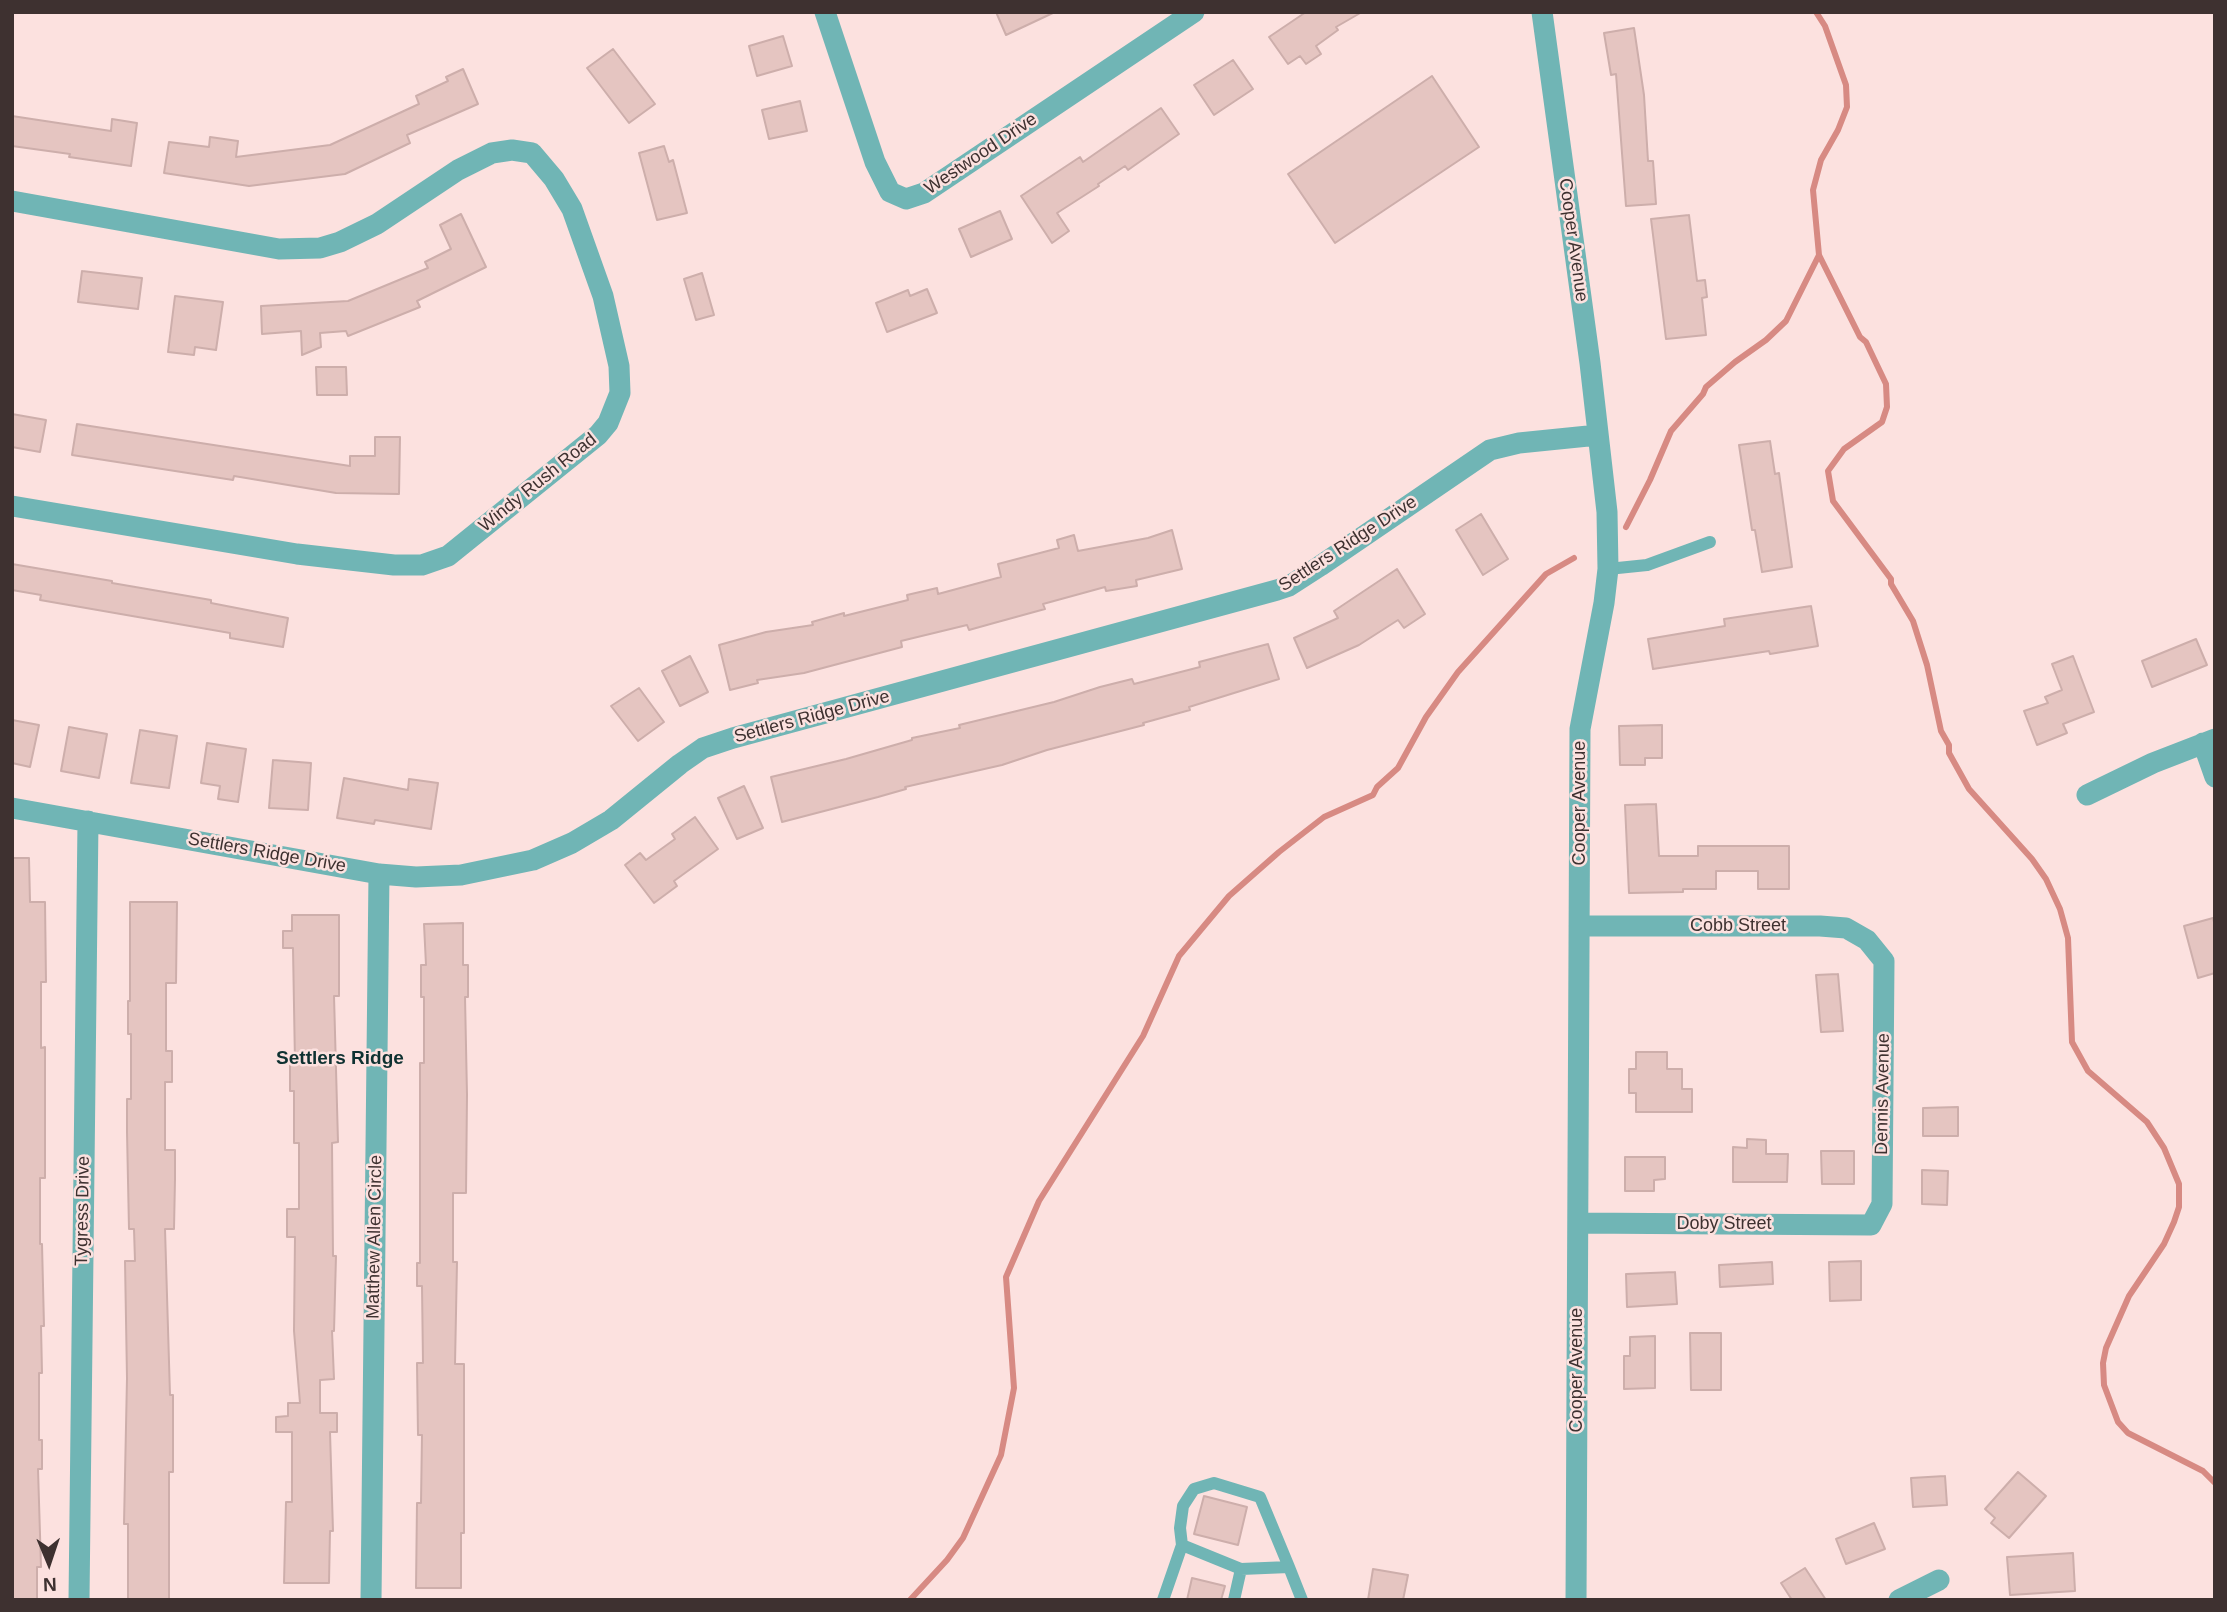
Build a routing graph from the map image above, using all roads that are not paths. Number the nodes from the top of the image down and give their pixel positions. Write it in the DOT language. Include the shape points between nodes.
graph roads {
  1 [pos="825,12"];
  2 [pos="1194,12"];
  3 [pos="1542,12"];
  4 [pos="12,201"];
  5 [pos="1598,435"];
  6 [pos="12,506"];
  7 [pos="1710,542"];
  8 [pos="1608,569"];
  9 [pos="2209,741"];
  10 [pos="2215,777"];
  11 [pos="2087,795"];
  12 [pos="12,808"];
  13 [pos="88,821"];
  14 [pos="379,874"];
  15 [pos="1579,926"];
  16 [pos="1884,961"];
  17 [pos="1578,1223"];
  18 [pos="1871,1225"];
  19 [pos="1182,1545"];
  20 [pos="1289,1567"];
  21 [pos="1241,1569"];
  22 [pos="1938,1580"];
  23 [pos="79,1600"];
  24 [pos="371,1600"];
  25 [pos="1163,1600"];
  26 [pos="1234,1600"];
  27 [pos="1302,1600"];
  28 [pos="1576,1600"];
  29 [pos="1899,1600"];
  1 -- 2 [label="street, Westwood Drive" via="875,162 890,192 906,199 924,193"];
  3 -- 5 [label="street, Cooper Avenue"];
  4 -- 6 [label="street, Windy Rush Road" via="279,249 320,248 377,224 492,153 533,153 572,209 603,296 619,366 620,393 598,435 448,556 422,565 297,554"];
  5 -- 8 [label="street, Cooper Avenue"];
  5 -- 14 [label="street, Settlers Ridge Drive" via="1490,450 1289,586 703,748 611,820 533,860 461,875"];
  7 -- 8 [label="lane" via="1647,565"];
  8 -- 15 [label="street, Cooper Avenue" via="1580,729"];
  9 -- 10 [label="street"];
  9 -- 11 [label="street"];
  12 -- 13 [label="street, Settlers Ridge Drive"];
  13 -- 14 [label="street, Settlers Ridge Drive"];
  13 -- 23 [label="street, Tygress Drive"];
  14 -- 24 [label="street, Matthew Allen Circle"];
  15 -- 16 [label="street, Cobb Street" via="1846,928 1867,940"];
  15 -- 17 [label="street, Cooper Avenue"];
  16 -- 18 [label="street, Dennis Avenue" via="1882,1204"];
  17 -- 18 [label="street, Doby Street"];
  17 -- 28 [label="street, Cooper Avenue"];
  19 -- 20 [label="lane" via="1183,1506 1194,1489 1214,1483 1260,1497"];
  19 -- 21 [label="lane"];
  19 -- 25 [label="lane"];
  20 -- 21 [label="lane"];
  20 -- 27 [label="lane"];
  21 -- 26 [label="lane"];
  22 -- 29 [label="street"];
}
